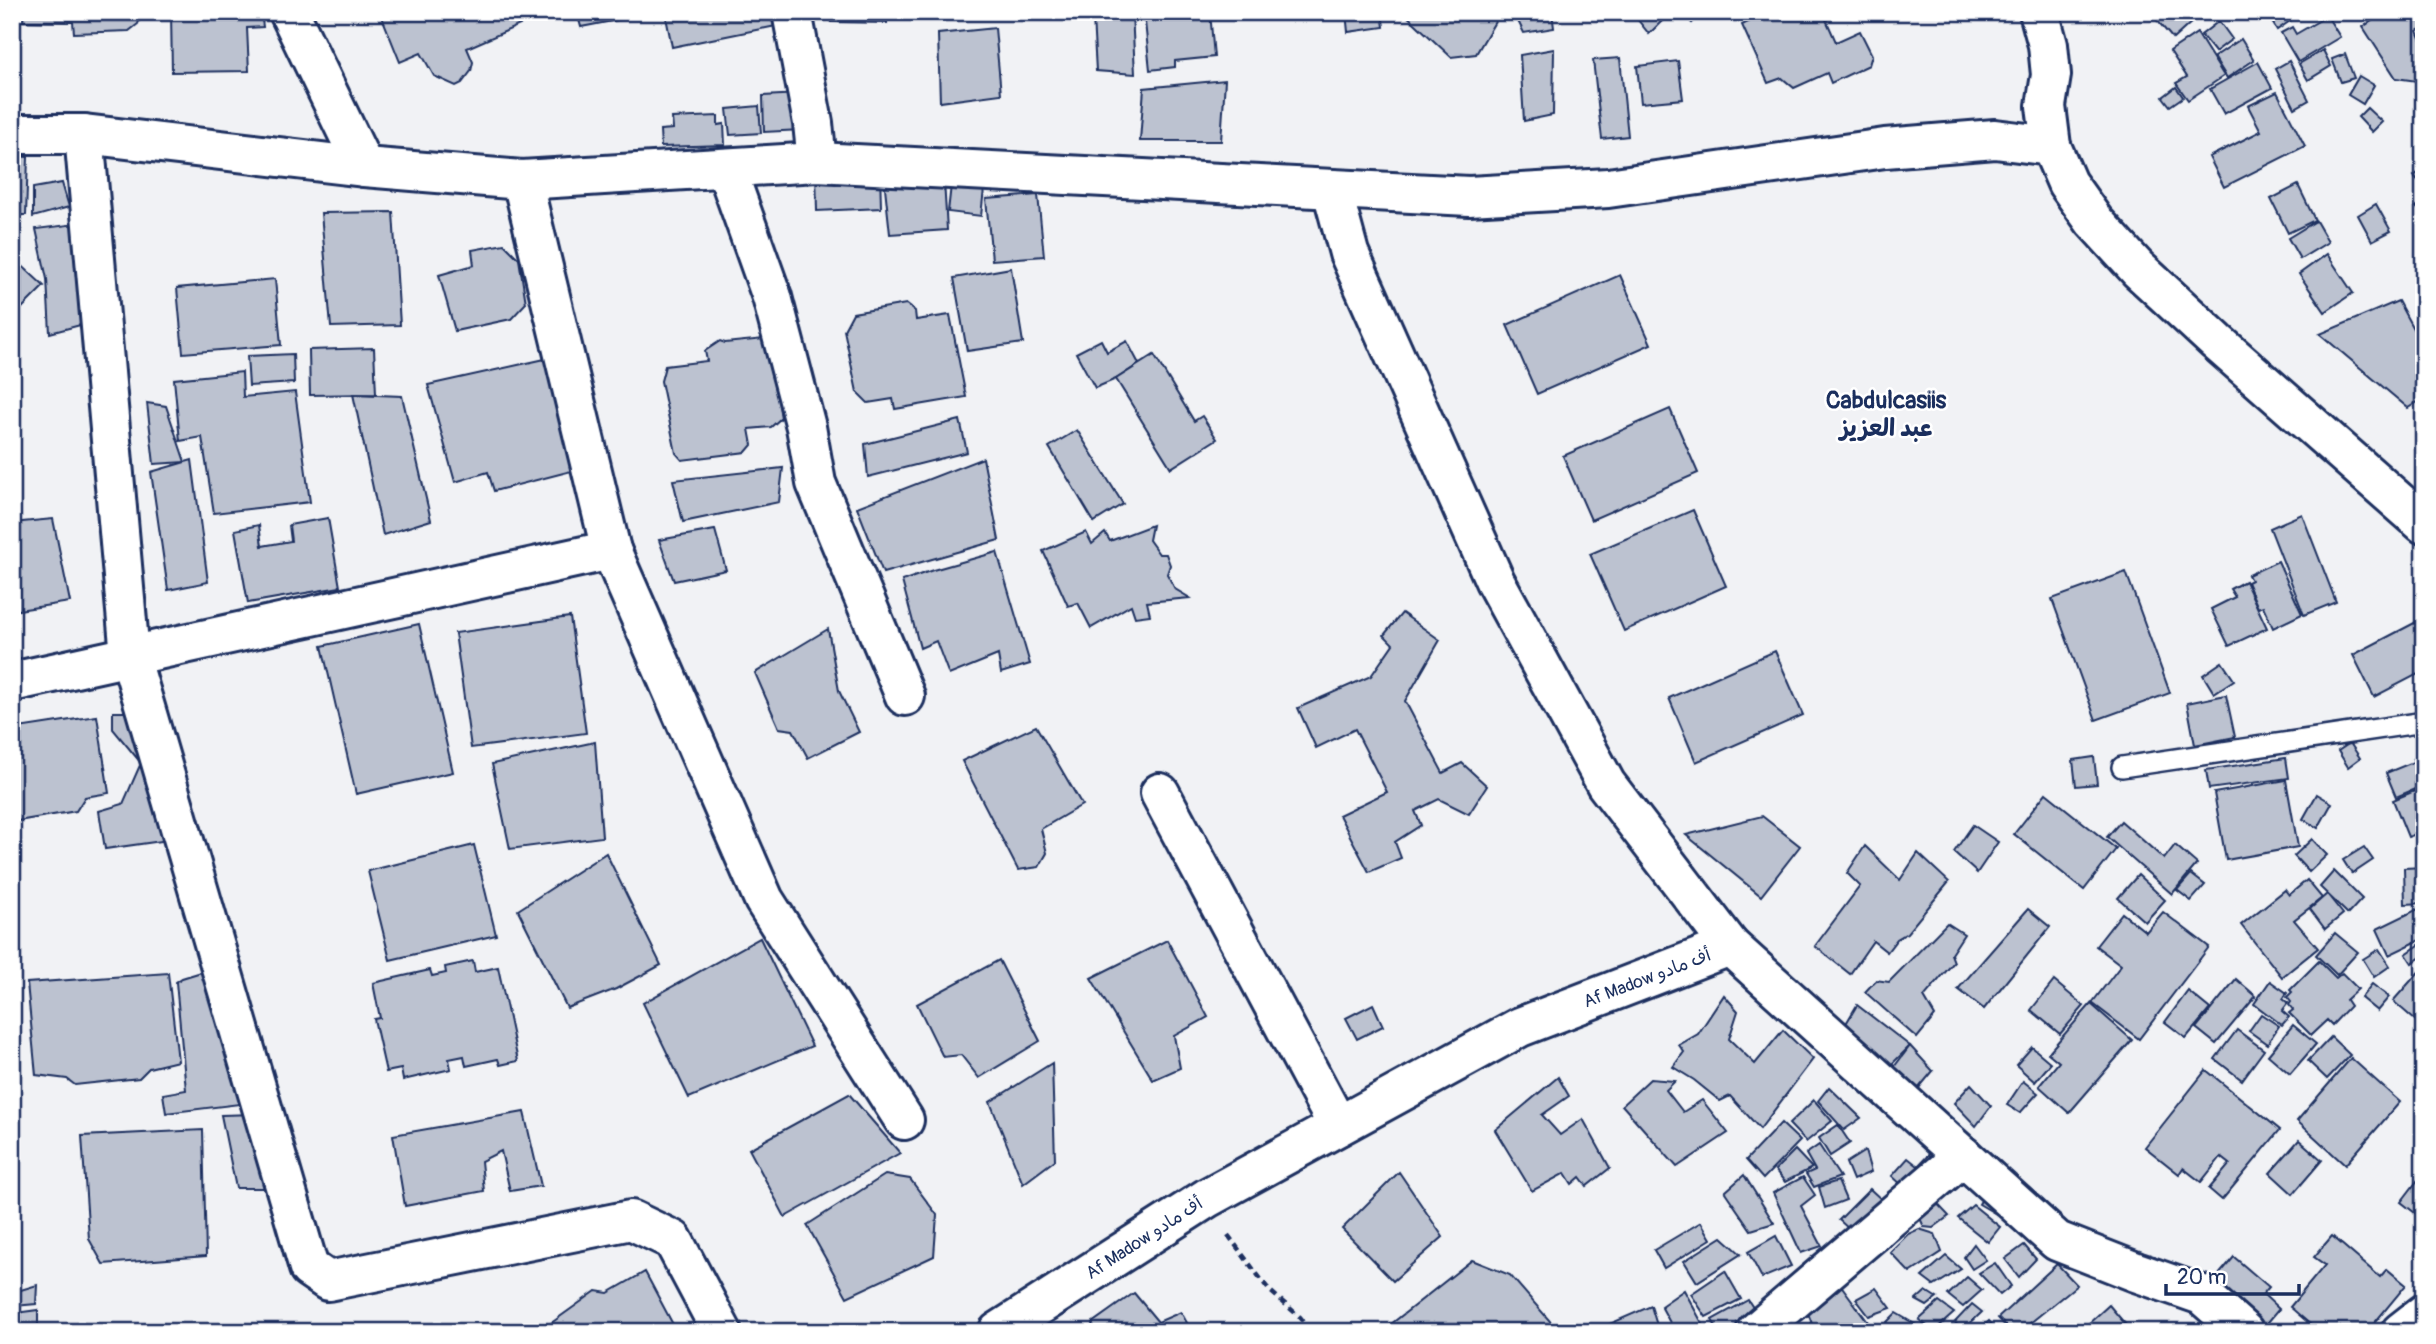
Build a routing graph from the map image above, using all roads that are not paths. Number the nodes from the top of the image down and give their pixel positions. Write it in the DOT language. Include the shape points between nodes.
graph roads {
  1 [pos="289,12"];
  2 [pos="792,12"];
  3 [pos="2039,12"];
  4 [pos="12,134"];
  5 [pos="84,134"];
  6 [pos="2050,146"];
  7 [pos="817,162"];
  8 [pos="364,167"];
  9 [pos="726,168"];
  10 [pos="522,180"];
  11 [pos="1332,190"];
  12 [pos="2424,524"];
  13 [pos="611,550"];
  14 [pos="130,656"];
  15 [pos="12,682"];
  16 [pos="905,696"];
  17 [pos="2424,722"];
  18 [pos="2122,767"];
  19 [pos="1160,793"];
  20 [pos="1730,946"];
  21 [pos="904,1120"];
  22 [pos="1338,1126"];
  23 [pos="1963,1156"];
  24 [pos="2424,1314"];
  25 [pos="722,1332"];
  26 [pos="998,1332"];
  27 [pos="1756,1332"];
  28 [pos="2244,1332"];
  29 [pos="2401,1332"];
  1 -- 8 [label="street"];
  2 -- 7 [label="street"];
  3 -- 6 [label="street" via="2051,75 2046,106"];
  4 -- 5 [label="street"];
  5 -- 8 [label="street"];
  5 -- 14 [label="street"];
  6 -- 11 [label="street" via="1995,139 1885,148 1608,188 1543,193 1469,196"];
  6 -- 12 [label="street" via="2067,183 2094,221 2138,269"];
  7 -- 9 [label="street"];
  7 -- 11 [label="street"];
  8 -- 10 [label="street"];
  9 -- 10 [label="street"];
  9 -- 16 [label="street" via="772,297 816,482"];
  10 -- 13 [label="street"];
  11 -- 20 [label="street" via="1349,253 1495,581 1606,784"];
  13 -- 14 [label="street"];
  13 -- 21 [label="street" via="764,900"];
  14 -- 15 [label="street"];
  14 -- 25 [label="street" via="310,1268 328,1281 631,1220 673,1240"];
  17 -- 18 [label="lane"];
  19 -- 22 [label="street"];
  20 -- 22 [label="street, Af Madow أف مادو" via="1520,1027"];
  20 -- 23 [label="street, Af Madow أف مادو"];
  22 -- 26 [label="street, Af Madow أف مادو" via="1207,1198"];
  23 -- 27 [label="street"];
  23 -- 28 [label="street, Af Madow أف مادو" via="2057,1241 2202,1295"];
  24 -- 29 [label="street"];
}
